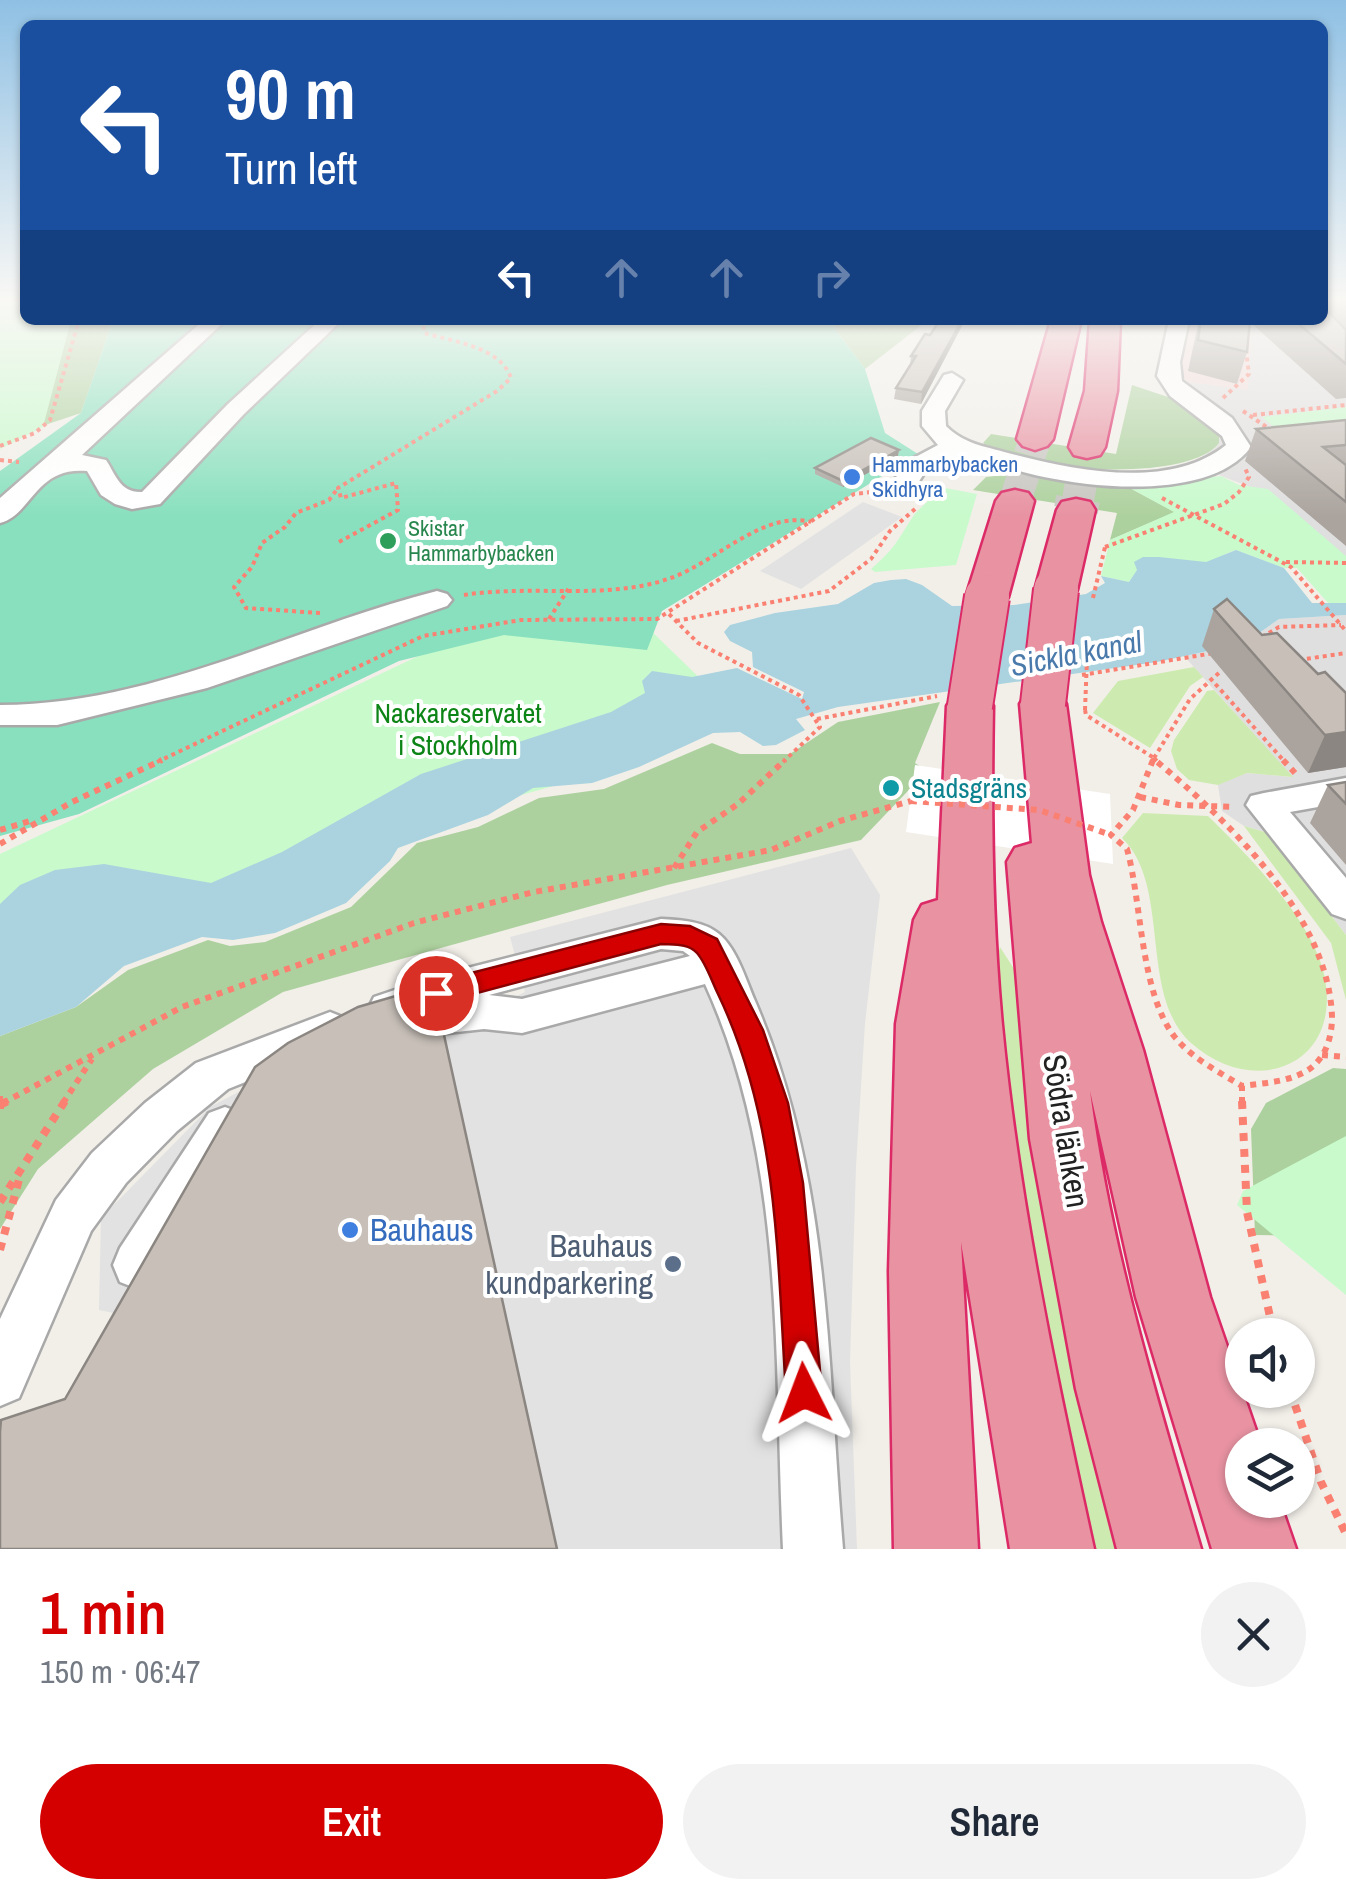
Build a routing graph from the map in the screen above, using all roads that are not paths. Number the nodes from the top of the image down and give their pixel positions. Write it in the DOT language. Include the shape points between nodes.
graph roads {
  1 [pos="157,373"];
  2 [pos="275,373"];
  3 [pos="1052,373"];
  4 [pos="1102,373"];
  5 [pos="1106,373"];
  6 [pos="1167,373"];
  7 [pos="952,380"];
  8 [pos="1101,390"];
  9 [pos="1035,439"];
  10 [pos="1087,447"];
  11 [pos="961,449"];
  12 [pos="52,469"];
  13 [pos="909,478"];
  14 [pos="1015,501"];
  15 [pos="1076,510"];
  16 [pos="0,515"];
  17 [pos="437,600"];
  18 [pos="1069,696"];
  19 [pos="0,715"];
  20 [pos="949,742"];
  21 [pos="1330,792"];
  22 [pos="1346,904"];
  23 [pos="717,965"];
  24 [pos="138,1265"];
  25 [pos="0,1379"];
  26 [pos="813,1549"];
  27 [pos="936,1549"];
  28 [pos="1052,1549"];
  29 [pos="1159,1549"];
  30 [pos="1254,1549"];
  1 -- 12 [label="street"];
  2 -- 12 [label="street" via="151,498 124,500 102,481 97,465"];
  3 -- 9 [label="highway"];
  4 -- 8 [label="highway"];
  5 -- 8 [label="highway"];
  6 -- 11 [label="street" via="1172,387 1236,434 1239,447 1231,457 1209,468 1125,478 1050,471"];
  7 -- 11 [label="street" via="934,405 932,428"];
  8 -- 10 [label="highway"];
  11 -- 13 [label="street" via="938,453"];
  12 -- 16 [label="street" via="31,477"];
  14 -- 20 [label="highway, bridge"];
  15 -- 18 [label="highway, bridge"];
  17 -- 19 [label="street" via="196,681 57,715"];
  18 -- 29 [label="highway, Södra länken" via="1034,856 1063,1139 1116,1389"];
  18 -- 30 [label="highway" via="1062,874 1173,1298"];
  20 -- 27 [label="highway" via="927,1024 925,1271"];
  20 -- 28 [label="highway" via="984,1177"];
  21 -- 22 [label="street" via="1264,805"];
  23 -- 24 [label="street" via="522,1016 427,1018 356,1042 272,1086 218,1133"];
  23 -- 25 [label="street" via="708,946 690,936 661,934 436,993 212,1076 109,1168 73,1216"];
  23 -- 26 [label="street" via="749,1030 776,1119 797,1280"];
}
